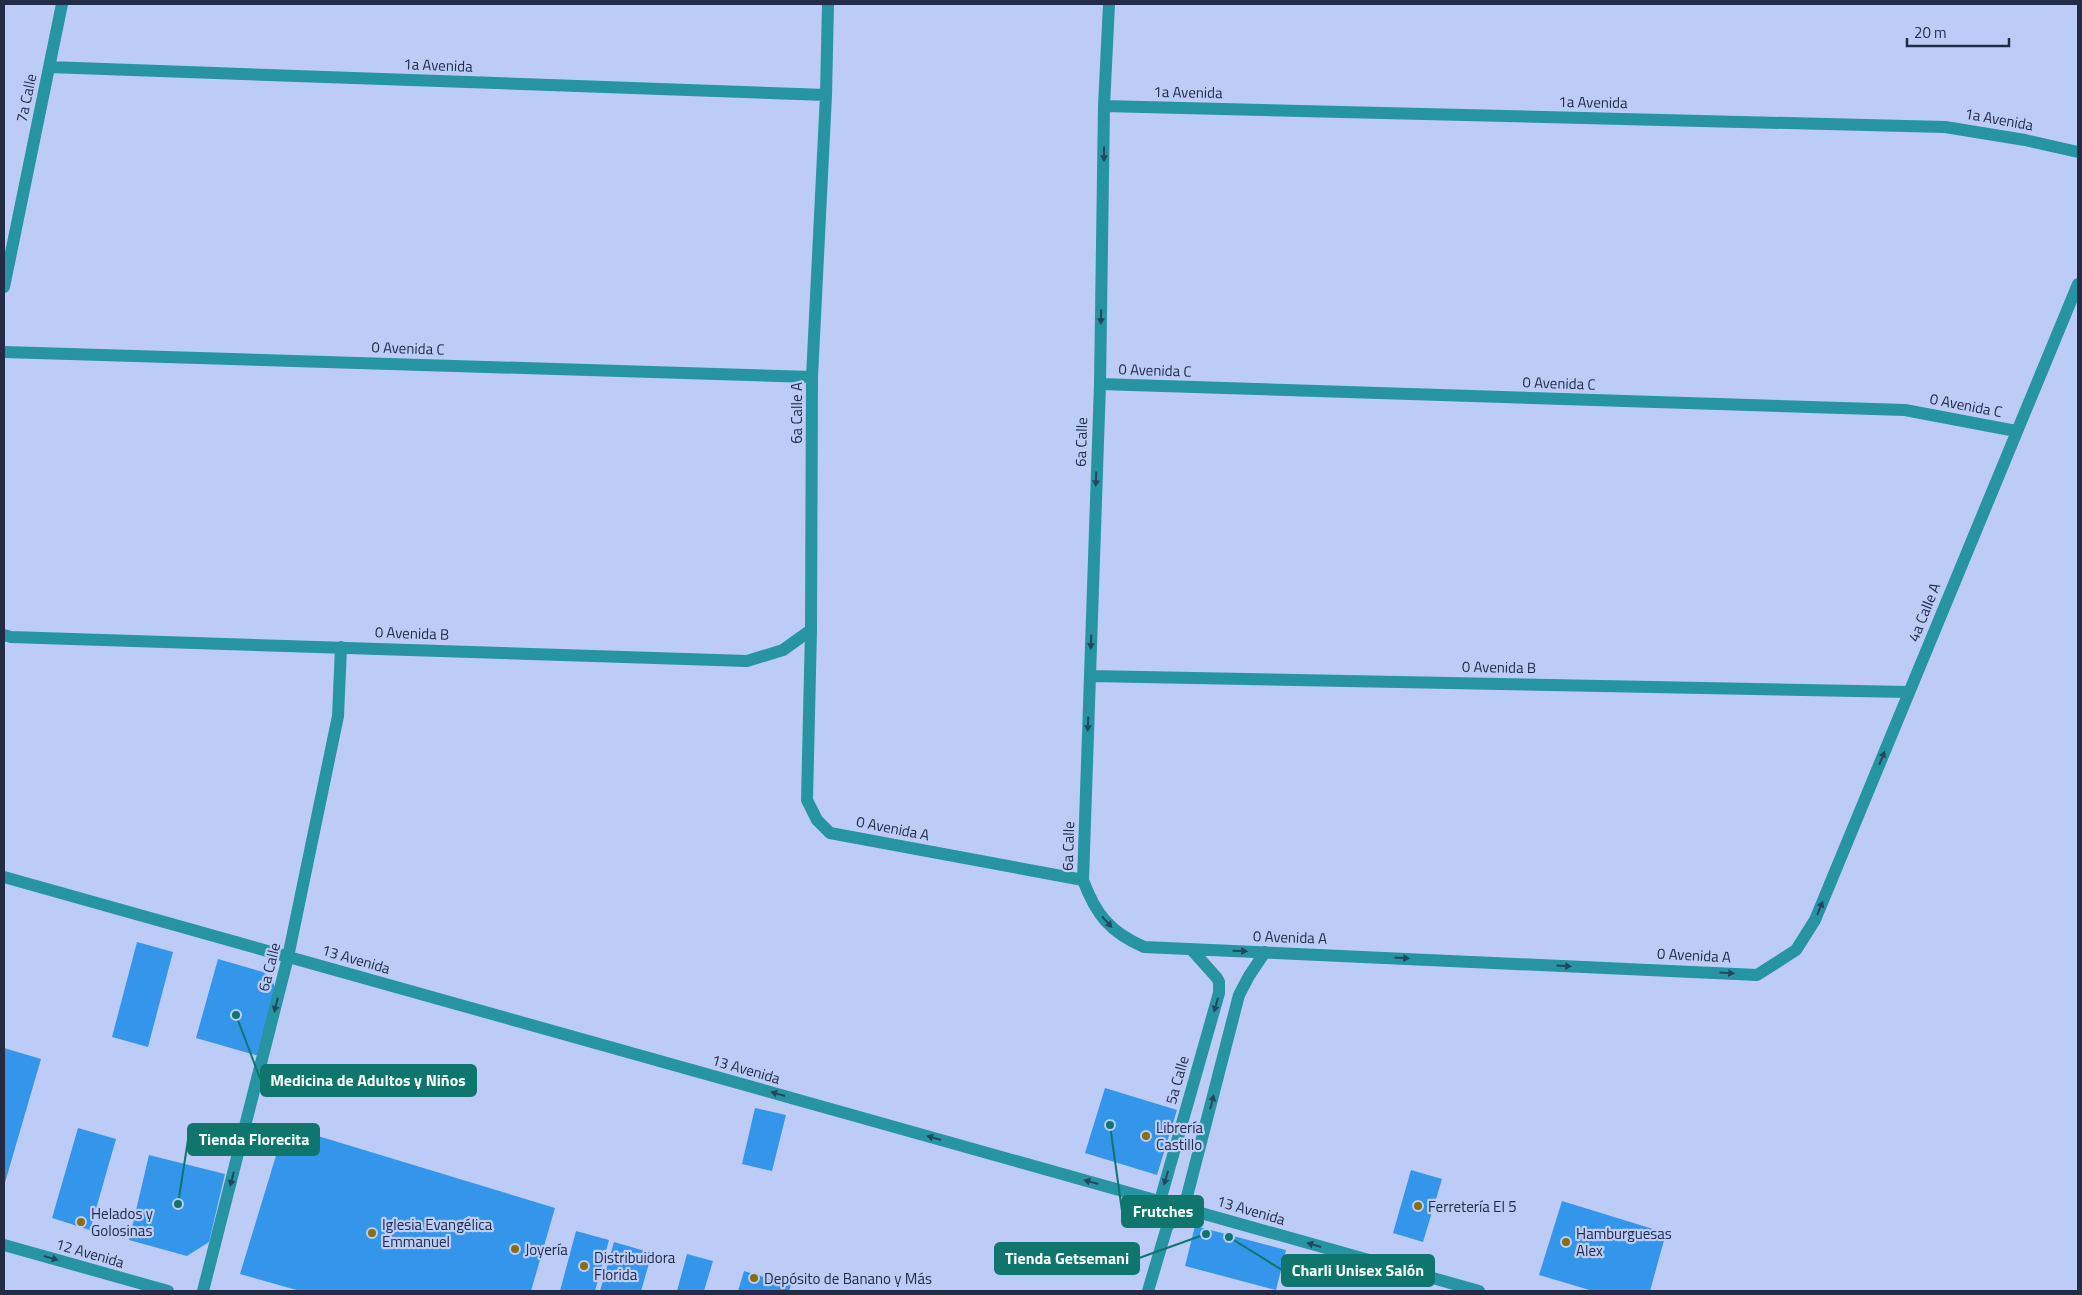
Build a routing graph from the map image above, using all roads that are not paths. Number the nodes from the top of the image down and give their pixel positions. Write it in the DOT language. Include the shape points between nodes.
graph roads {
  1 [pos="62,4"];
  2 [pos="828,4"];
  3 [pos="1110,4"];
  4 [pos="49,67"];
  5 [pos="826,95"];
  6 [pos="1104,106"];
  7 [pos="2078,152"];
  8 [pos="2078,284"];
  9 [pos="4,287"];
  10 [pos="4,352"];
  11 [pos="812,377"];
  12 [pos="1100,384"];
  13 [pos="2016,431"];
  14 [pos="811,630"];
  15 [pos="4,635"];
  16 [pos="341,647"];
  17 [pos="1090,676"];
  18 [pos="1908,692"];
  19 [pos="817,820"];
  20 [pos="4,878"];
  21 [pos="1083,880"];
  22 [pos="1191,949"];
  23 [pos="1796,950"];
  24 [pos="1265,952"];
  25 [pos="288,957"];
  26 [pos="1160,1202"];
  27 [pos="1184,1208"];
  28 [pos="1167,1227"];
  29 [pos="4,1245"];
  30 [pos="168,1291"];
  31 [pos="203,1291"];
  32 [pos="1148,1291"];
  33 [pos="1479,1291"];
  1 -- 4 [label="street, 7a Calle"];
  2 -- 5 [label="street, 6a Calle A"];
  3 -- 6 [label="street, 6a Calle"];
  4 -- 5 [label="street, 1a Avenida"];
  4 -- 9 [label="street, 7a Calle"];
  5 -- 11 [label="street, 6a Calle A"];
  6 -- 7 [label="street, 1a Avenida" via="1945,126"];
  6 -- 12 [label="street, 6a Calle, one-way"];
  8 -- 13 [label="street, 4a Calle A"];
  10 -- 11 [label="street, 0 Avenida C"];
  11 -- 14 [label="street, 6a Calle A"];
  12 -- 13 [label="street, 0 Avenida C" via="1905,410"];
  12 -- 17 [label="street, 6a Calle, one-way"];
  13 -- 18 [label="street, 4a Calle A"];
  14 -- 16 [label="street, 0 Avenida B" via="783,650 747,661"];
  14 -- 19 [label="street, 6a Calle A" via="807,800"];
  15 -- 16 [label="street, 0 Avenida B"];
  16 -- 25 [label="street, 6a Calle" via="338,716"];
  17 -- 18 [label="street, 0 Avenida B"];
  17 -- 21 [label="street, 6a Calle, one-way"];
  23 -- 18 [label="street, 4a Calle A, one-way" via="1815,920"];
  19 -- 21 [label="street, 0 Avenida A" via="830,833"];
  20 -- 25 [label="street, 13 Avenida"];
  21 -- 22 [label="street, 0 Avenida A, one-way" via="1091,902 1124,938 1144,947"];
  22 -- 24 [label="street, 0 Avenida A, one-way"];
  22 -- 26 [label="street, 5a Calle, one-way" via="1217,978 1219,993"];
  24 -- 23 [label="street, 0 Avenida A, one-way" via="1757,974"];
  27 -- 24 [label="street, one-way" via="1239,995"];
  26 -- 25 [label="street, 13 Avenida, one-way"];
  25 -- 31 [label="street, 6a Calle, one-way"];
  26 -- 27 [label="street, 13 Avenida"];
  26 -- 28 [label="street"];
  27 -- 28 [label="street"];
  33 -- 27 [label="street, 13 Avenida, one-way"];
  28 -- 32 [label="street"];
  29 -- 30 [label="street, 12 Avenida, one-way"];
}
